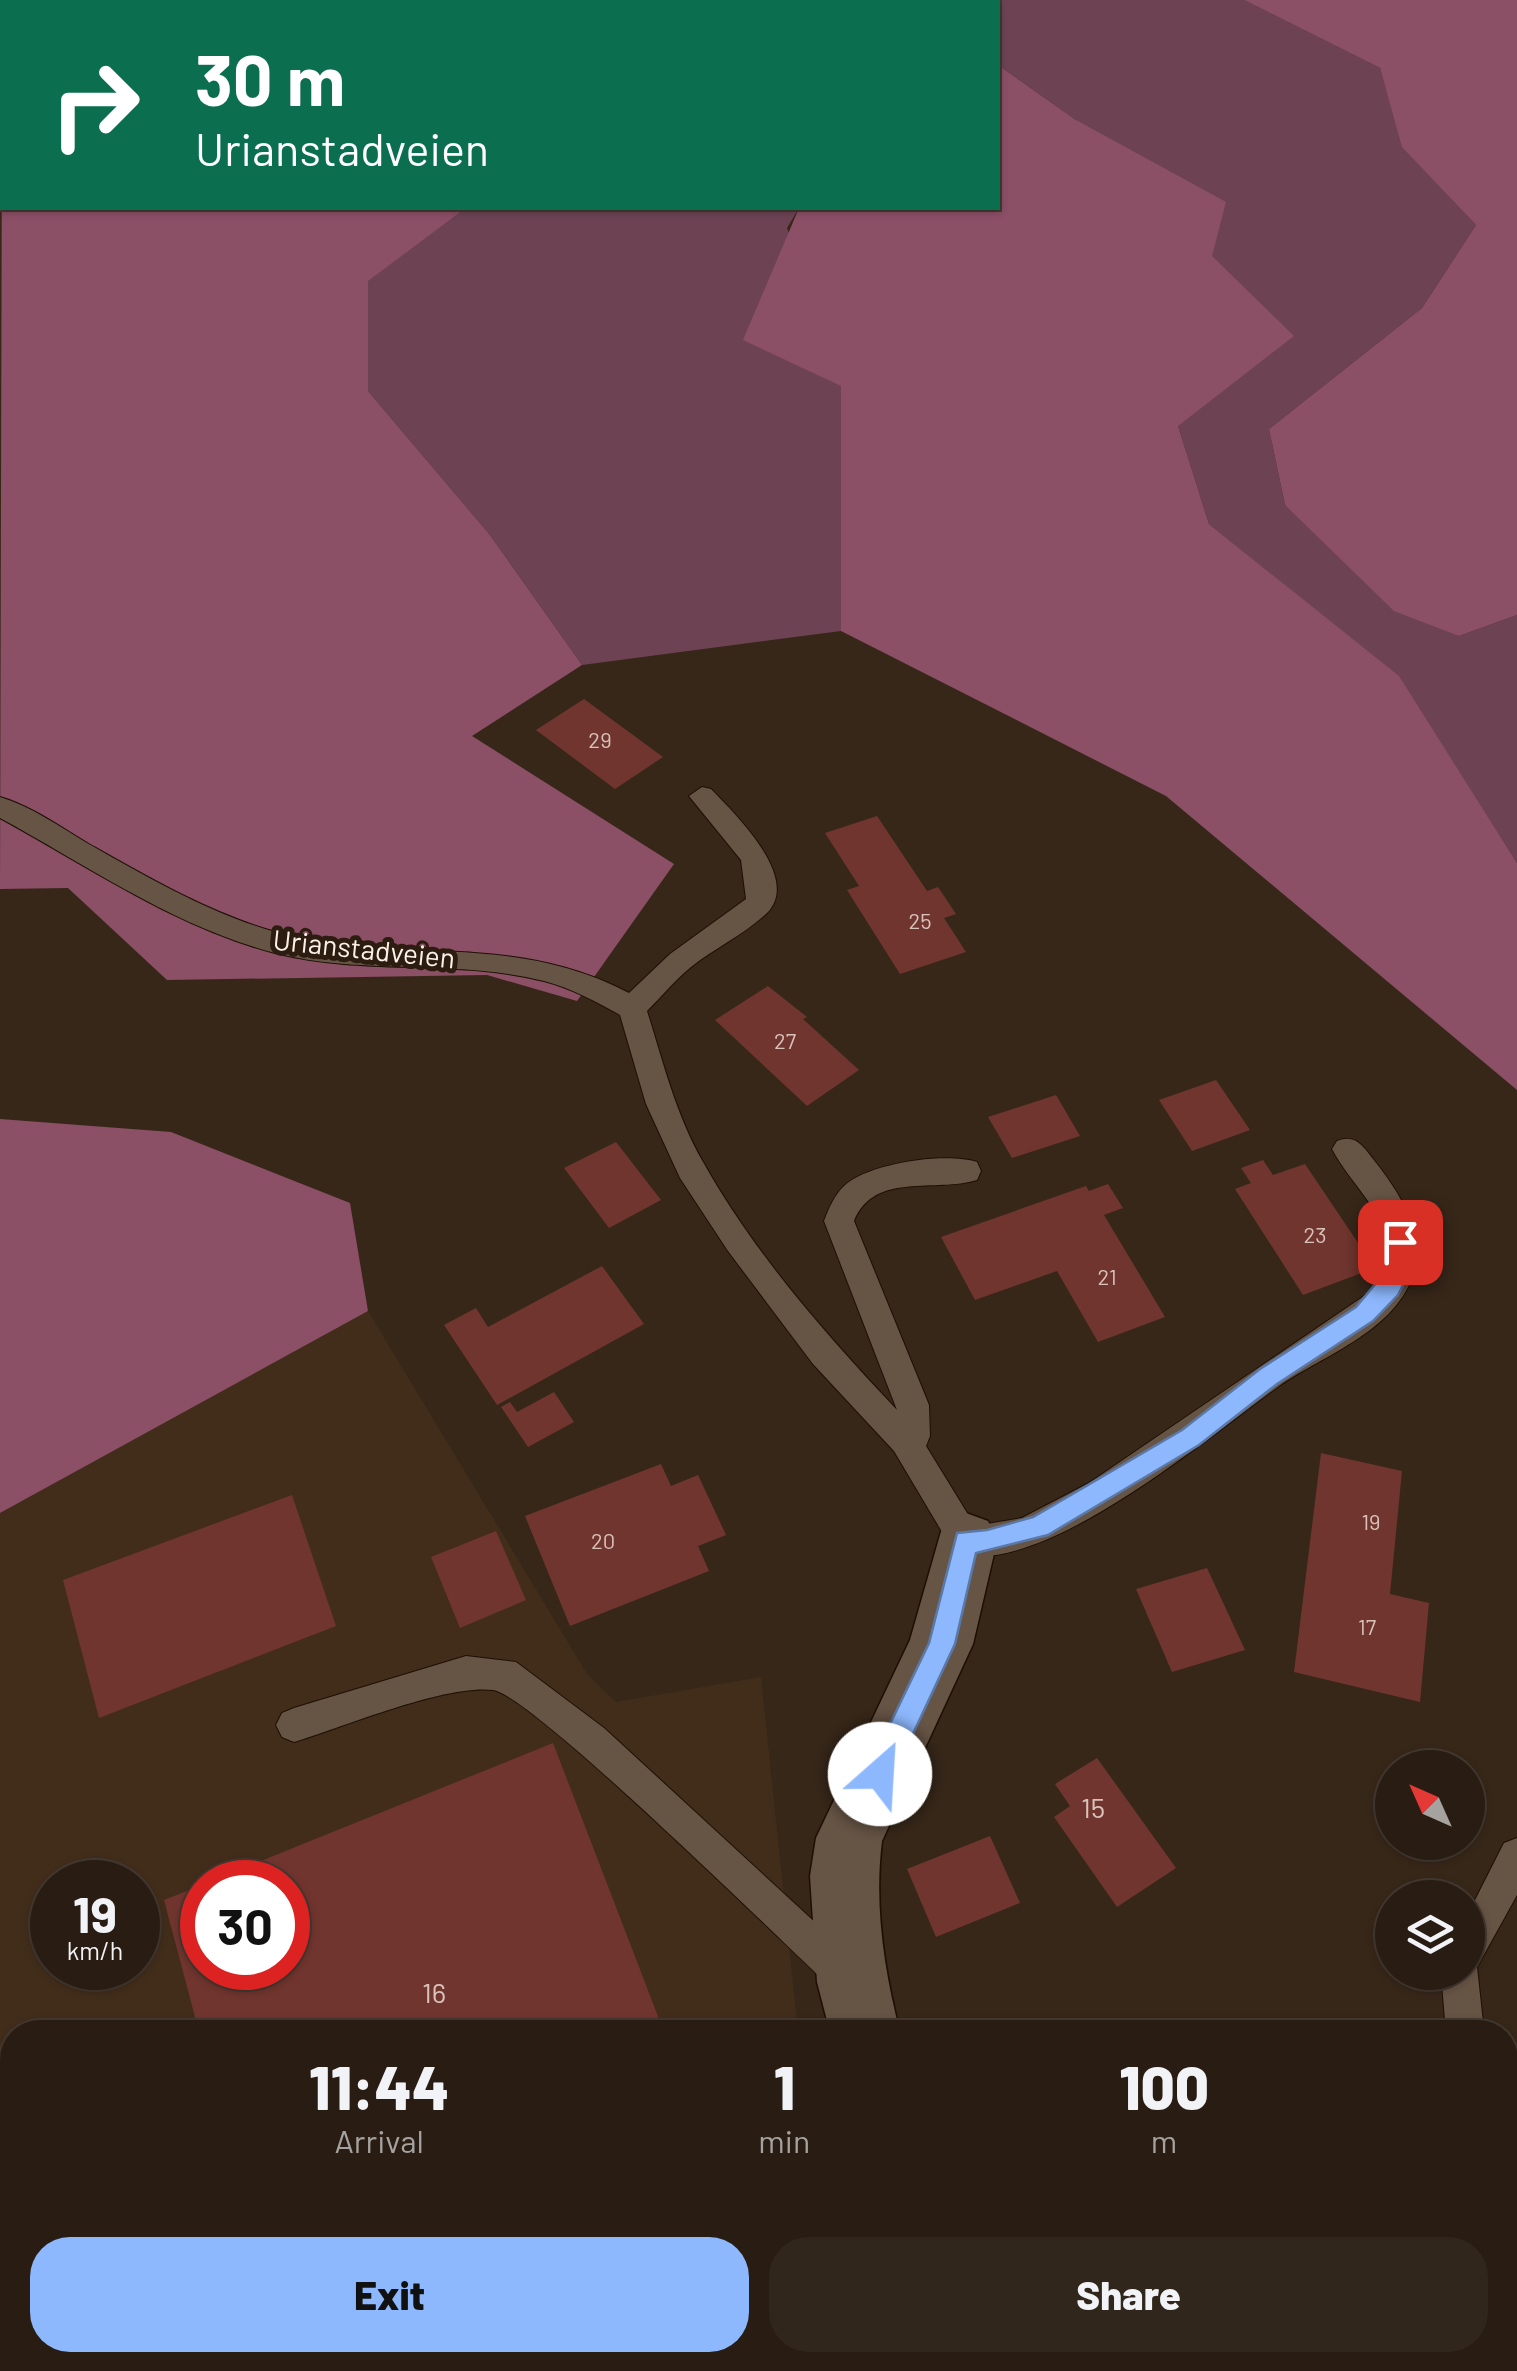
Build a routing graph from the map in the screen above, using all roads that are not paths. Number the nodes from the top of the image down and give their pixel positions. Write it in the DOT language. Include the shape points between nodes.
graph roads {
  1 [pos="702,796"];
  2 [pos="0,806"];
  3 [pos="632,1008"];
  4 [pos="1347,1149"];
  5 [pos="966,1171"];
  6 [pos="905,1441"];
  7 [pos="966,1541"];
  8 [pos="294,1726"];
  9 [pos="1517,1856"];
  10 [pos="1485,1919"];
  11 [pos="1462,1990"];
  12 [pos="859,2007"];
  13 [pos="1464,2020"];
  1 -- 3 [label="lane" via="754,859 763,892 759,904 680,961"];
  2 -- 3 [label="lane, Urianstadveien" via="232,930 310,948 506,962 584,982"];
  3 -- 6 [label="lane" via="661,1104 691,1170 824,1354"];
  4 -- 7 [label="lane" via="1392,1212 1400,1242 1390,1288 1339,1333 1268,1376 1190,1438 1039,1527"];
  5 -- 6 [label="lane" via="864,1185 844,1201 839,1220 913,1405 914,1436"];
  6 -- 7 [label="lane"];
  7 -- 12 [label="street" via="942,1644 849,1838 844,1876"];
  8 -- 12 [label="lane" via="466,1674 504,1674 591,1740"];
  9 -- 10 [label="lane"];
  11 -- 13 [label="lane"];
}
